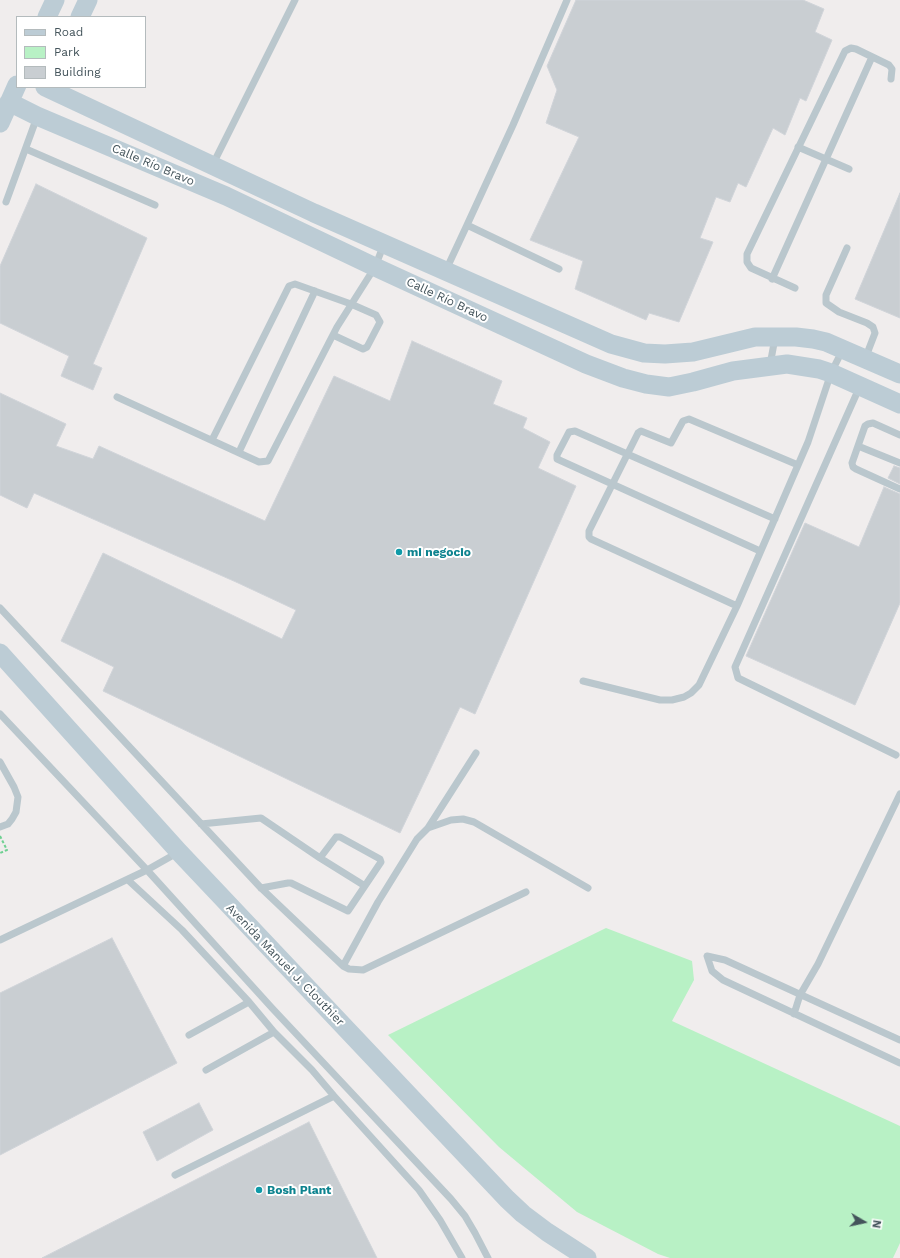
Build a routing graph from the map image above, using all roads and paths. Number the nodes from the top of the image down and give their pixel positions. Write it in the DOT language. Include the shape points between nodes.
graph roads {
  1 [pos="55,0"];
  2 [pos="88,0"];
  3 [pos="295,0"];
  4 [pos="567,0"];
  5 [pos="47,16"];
  6 [pos="80,16"];
  7 [pos="872,57"];
  8 [pos="890,79"];
  9 [pos="47,88"];
  10 [pos="49,88"];
  11 [pos="13,94"];
  12 [pos="37,116"];
  13 [pos="0,123"];
  14 [pos="798,147"];
  15 [pos="26,149"];
  16 [pos="825,159"];
  17 [pos="212,165"];
  18 [pos="849,169"];
  19 [pos="6,202"];
  20 [pos="155,205"];
  21 [pos="314,213"];
  22 [pos="467,225"];
  23 [pos="304,232"];
  24 [pos="384,244"];
  25 [pos="848,248"];
  26 [pos="375,267"];
  27 [pos="559,269"];
  28 [pos="445,271"];
  29 [pos="772,278"];
  30 [pos="795,288"];
  31 [pos="315,291"];
  32 [pos="350,304"];
  33 [pos="333,335"];
  34 [pos="775,336"];
  35 [pos="843,349"];
  36 [pos="865,358"];
  37 [pos="770,366"];
  38 [pos="831,373"];
  39 [pos="900,374"];
  40 [pos="860,386"];
  41 [pos="117,397"];
  42 [pos="900,404"];
  43 [pos="900,435"];
  44 [pos="212,440"];
  45 [pos="858,446"];
  46 [pos="239,452"];
  47 [pos="628,453"];
  48 [pos="900,463"];
  49 [pos="798,465"];
  50 [pos="612,485"];
  51 [pos="900,489"];
  52 [pos="775,519"];
  53 [pos="760,552"];
  54 [pos="737,606"];
  55 [pos="0,608"];
  56 [pos="0,653"];
  57 [pos="583,681"];
  58 [pos="0,714"];
  59 [pos="476,753"];
  60 [pos="896,755"];
  61 [pos="0,762"];
  62 [pos="900,794"];
  63 [pos="201,824"];
  64 [pos="0,827"];
  65 [pos="428,828"];
  66 [pos="0,836"];
  67 [pos="179,852"];
  68 [pos="0,853"];
  69 [pos="320,858"];
  70 [pos="147,870"];
  71 [pos="128,880"];
  72 [pos="365,886"];
  73 [pos="261,888"];
  74 [pos="588,888"];
  75 [pos="526,892"];
  76 [pos="0,940"];
  77 [pos="342,966"];
  78 [pos="800,995"];
  79 [pos="249,1002"];
  80 [pos="794,1014"];
  81 [pos="274,1032"];
  82 [pos="189,1035"];
  83 [pos="900,1040"];
  84 [pos="900,1064"];
  85 [pos="206,1070"];
  86 [pos="334,1096"];
  87 [pos="176,1175"];
  88 [pos="462,1258"];
  89 [pos="488,1258"];
  90 [pos="587,1258"];
  1 -- 5 [label="street"];
  2 -- 6 [label="street"];
  3 -- 17 [label="lane"];
  4 -- 22 [label="lane"];
  7 -- 8 [label="lane" via="889,65 892,72"];
  7 -- 14 [label="lane" via="853,48 845,51"];
  7 -- 16 [label="lane"];
  9 -- 12 [label="street"];
  10 -- 17 [label="street, Calle Río Bravo"];
  11 -- 12 [label="street, Calle Río Bravo"];
  11 -- 13 [label="street"];
  12 -- 15 [label="lane"];
  12 -- 23 [label="street, Calle Río Bravo"];
  14 -- 16 [label="lane"];
  14 -- 29 [label="lane" via="747,254 750,268"];
  15 -- 19 [label="lane"];
  15 -- 20 [label="lane"];
  16 -- 18 [label="lane"];
  16 -- 29 [label="lane"];
  17 -- 21 [label="street, Calle Río Bravo"];
  21 -- 23 [label="street"];
  21 -- 24 [label="street, Calle Río Bravo"];
  22 -- 27 [label="lane"];
  22 -- 28 [label="lane"];
  23 -- 26 [label="street, Calle Río Bravo"];
  24 -- 26 [label="lane"];
  24 -- 28 [label="street, Calle Río Bravo"];
  25 -- 36 [label="lane" via="826,295 826,303 839,312 873,327 875,333"];
  26 -- 32 [label="lane"];
  26 -- 37 [label="street, Calle Río Bravo" via="586,364 646,384 668,386"];
  28 -- 34 [label="street, Calle Río Bravo" via="611,344 644,353 693,352 755,337"];
  29 -- 30 [label="lane"];
  31 -- 32 [label="lane"];
  31 -- 44 [label="lane" via="295,284 289,286"];
  31 -- 46 [label="lane"];
  32 -- 33 [label="lane"];
  32 -- 33 [label="lane" via="376,315 380,322 367,347"];
  33 -- 46 [label="lane" via="270,458 266,462 259,462"];
  34 -- 35 [label="street, Calle Río Bravo" via="813,339"];
  34 -- 37 [label="lane"];
  35 -- 36 [label="street, Calle Río Bravo"];
  35 -- 38 [label="lane"];
  36 -- 39 [label="street, Calle Río Bravo"];
  37 -- 38 [label="street, Calle Río Bravo" via="787,364"];
  38 -- 40 [label="street, Calle Río Bravo"];
  38 -- 49 [label="lane"];
  40 -- 42 [label="street, Calle Río Bravo"];
  40 -- 60 [label="lane" via="735,667 738,678"];
  41 -- 44 [label="lane"];
  43 -- 45 [label="lane" via="870,423 865,426"];
  44 -- 46 [label="lane"];
  45 -- 48 [label="lane"];
  45 -- 51 [label="lane" via="852,463 855,468"];
  47 -- 49 [label="lane" via="639,432 643,431 671,443 683,421 689,419"];
  47 -- 50 [label="lane"];
  47 -- 50 [label="lane" via="572,431 556,455 557,459"];
  47 -- 52 [label="lane"];
  49 -- 52 [label="lane"];
  50 -- 53 [label="lane"];
  50 -- 54 [label="lane" via="589,531 591,539"];
  52 -- 53 [label="lane"];
  53 -- 54 [label="lane"];
  54 -- 57 [label="lane" via="699,685 684,697 660,700"];
  55 -- 63 [label="lane"];
  56 -- 67 [label="street, Avenida Manuel J. Clouthier"];
  58 -- 70 [label="lane"];
  59 -- 65 [label="lane"];
  61 -- 64 [label="lane" via="18,797 12,819"];
  62 -- 78 [label="lane" via="818,964"];
  63 -- 69 [label="lane" via="261,818"];
  63 -- 73 [label="lane"];
  65 -- 74 [label="lane" via="451,820 463,819 474,822"];
  65 -- 77 [label="lane" via="417,839"];
  66 -- 68 [label="path" via="7,850"];
  67 -- 70 [label="lane"];
  67 -- 90 [label="street, Avenida Manuel J. Clouthier" via="507,1199 547,1232"];
  69 -- 72 [label="lane"];
  69 -- 72 [label="lane" via="336,837 340,837 380,859 381,862"];
  70 -- 71 [label="lane"];
  70 -- 89 [label="lane" via="451,1199 475,1233"];
  71 -- 76 [label="lane"];
  71 -- 79 [label="lane" via="182,930"];
  72 -- 73 [label="lane" via="348,911 291,883"];
  73 -- 77 [label="lane"];
  75 -- 77 [label="lane" via="364,970"];
  78 -- 80 [label="lane"];
  78 -- 80 [label="lane" via="726,960 707,956 712,970 724,980"];
  78 -- 83 [label="lane"];
  79 -- 81 [label="lane"];
  79 -- 82 [label="lane"];
  80 -- 84 [label="lane"];
  81 -- 85 [label="lane"];
  81 -- 86 [label="lane"];
  86 -- 87 [label="lane"];
  86 -- 88 [label="lane" via="419,1190"];
}
